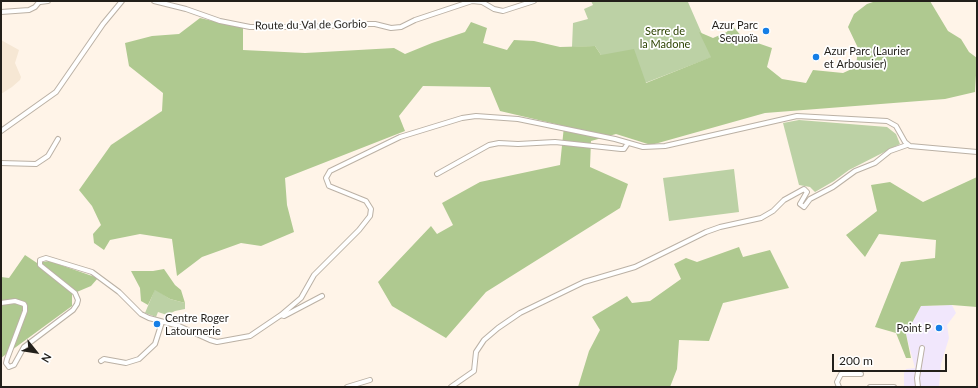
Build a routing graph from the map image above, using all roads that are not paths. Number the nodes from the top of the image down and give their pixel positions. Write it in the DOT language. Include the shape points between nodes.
graph roads {
  1 [pos="40,1"];
  2 [pos="48,1"];
  3 [pos="122,1"];
  4 [pos="154,1"];
  5 [pos="534,1"];
  6 [pos="1,12"];
  7 [pos="1,131"];
  8 [pos="58,139"];
  9 [pos="628,144"];
  10 [pos="907,145"];
  11 [pos="977,152"];
  12 [pos="1,163"];
  13 [pos="437,174"];
  14 [pos="322,296"];
  15 [pos="1,303"];
  16 [pos="281,315"];
  17 [pos="162,322"];
  18 [pos="922,348"];
  19 [pos="101,360"];
  20 [pos="861,374"];
  21 [pos="370,380"];
  22 [pos="347,387"];
  23 [pos="451,387"];
  24 [pos="839,387"];
  25 [pos="870,387"];
  26 [pos="894,387"];
  27 [pos="918,387"];
  1 -- 2 [label="street"];
  1 -- 6 [label="street" via="29,10"];
  3 -- 7 [label="street" via="56,92"];
  4 -- 5 [label="street, Route du Val de Gorbio" via="220,21 250,27 375,24 391,28 402,27 415,20 472,1 482,2 503,11"];
  8 -- 12 [label="street" via="48,156 36,164"];
  9 -- 10 [label="street" via="643,148 665,146 802,116 888,121 896,126"];
  9 -- 13 [label="street" via="621,149 555,142 499,143 489,145"];
  9 -- 16 [label="street" via="518,119 476,116 459,118 400,137 376,148 327,175 329,186 366,202 370,205 371,212 359,230 314,274 301,298"];
  10 -- 11 [label="street"];
  10 -- 23 [label="street" via="890,151 875,163 855,171 810,199 804,207 800,204 808,192 804,189 784,200 761,218 706,232 635,267 584,282 520,314 490,334 476,352 474,371"];
  14 -- 16 [label="street" via="284,316"];
  15 -- 17 [label="street" via="15,301 25,306 7,359 9,367 14,365 27,344 73,310 77,304 75,293 40,265 42,258 51,258 92,272 119,292 142,314"];
  16 -- 17 [label="street" via="250,336 217,342 179,326"];
  17 -- 19 [label="street" via="154,344 139,359 126,363"];
  18 -- 27 [label="street"];
  20 -- 24 [label="street" via="841,374 837,382"];
  21 -- 22 [label="street"];
  25 -- 26 [label="street"];
}
